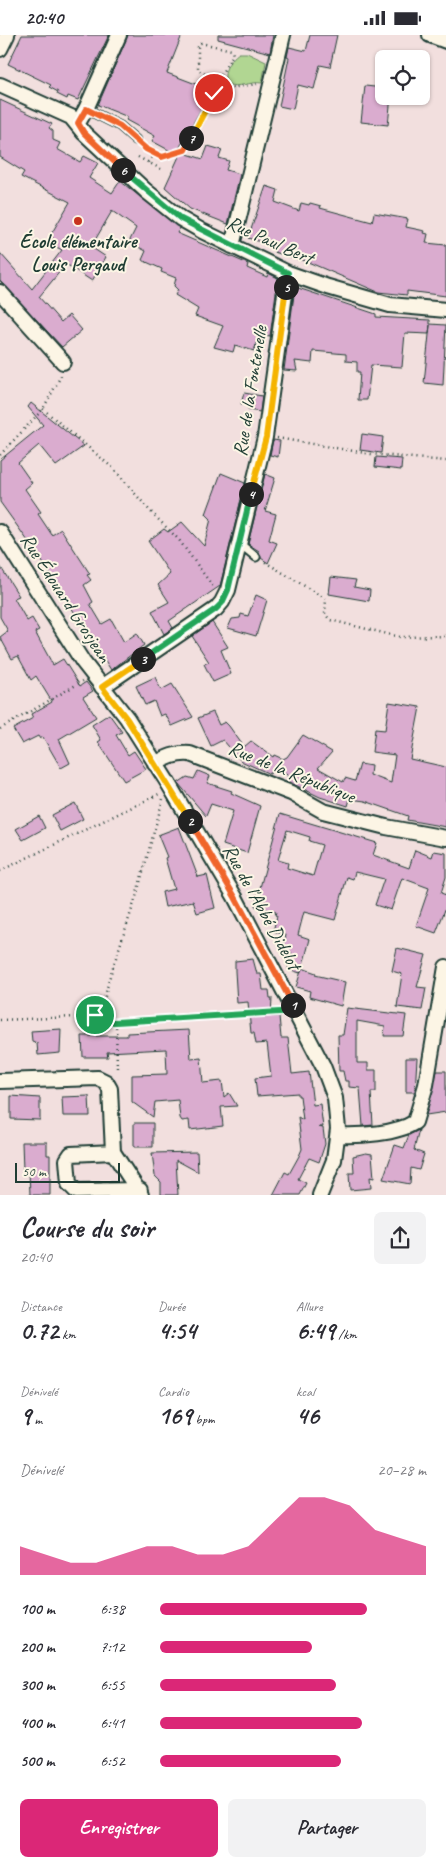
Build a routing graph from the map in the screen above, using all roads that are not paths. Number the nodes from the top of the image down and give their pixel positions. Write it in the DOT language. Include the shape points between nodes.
graph roads {
  1 [pos="7,35"];
  2 [pos="119,35"];
  3 [pos="283,35"];
  4 [pos="430,35"];
  5 [pos="446,41"];
  6 [pos="0,49"];
  7 [pos="0,85"];
  8 [pos="86,109"];
  9 [pos="78,123"];
  10 [pos="136,140"];
  11 [pos="232,246"];
  12 [pos="288,273"];
  13 [pos="0,292"];
  14 [pos="446,310"];
  15 [pos="63,362"];
  16 [pos="0,532"];
  17 [pos="239,543"];
  18 [pos="256,557"];
  19 [pos="102,687"];
  20 [pos="155,764"];
  21 [pos="168,783"];
  22 [pos="446,838"];
  23 [pos="446,967"];
  24 [pos="0,1081"];
  25 [pos="338,1135"];
  26 [pos="113,1152"];
  27 [pos="140,1192"];
  28 [pos="320,1195"];
  1 -- 6 [label="street"];
  2 -- 8 [label="street"];
  3 -- 11 [label="street"];
  4 -- 5 [label="street"];
  7 -- 9 [label="street, Rue Paul Bert" via="64,112"];
  8 -- 9 [label="street"];
  8 -- 10 [label="lane" via="120,126"];
  9 -- 11 [label="street, Rue Paul Bert" via="103,152 181,219"];
  11 -- 12 [label="street, Rue Paul Bert"];
  12 -- 14 [label="street, Rue Paul Bert" via="390,305"];
  12 -- 17 [label="street, Rue de la Fontenelle" via="266,437"];
  13 -- 15 [label="street"];
  16 -- 19 [label="street, Rue Édouard Grosjean"];
  17 -- 18 [label="lane"];
  17 -- 19 [label="street, Rue de la Fontenelle" via="222,603"];
  19 -- 20 [label="street, Rue Édouard Grosjean"];
  20 -- 21 [label="street, Rue Édouard Grosjean"];
  20 -- 22 [label="street, Rue de la République" via="180,753 190,754 291,793 323,811"];
  21 -- 25 [label="street, Rue de l'Abbé Didelot" via="235,897 296,1011 329,1081 338,1114"];
  23 -- 25 [label="street" via="426,1085 415,1122 404,1128 355,1136"];
  24 -- 26 [label="street" via="98,1078 106,1082 110,1089"];
  25 -- 28 [label="street, Rue de l'Abbé Didelot" via="334,1160"];
  26 -- 27 [label="street"];
  26 -- 27 [label="street" via="71,1154 67,1160 69,1184 76,1191"];
}
